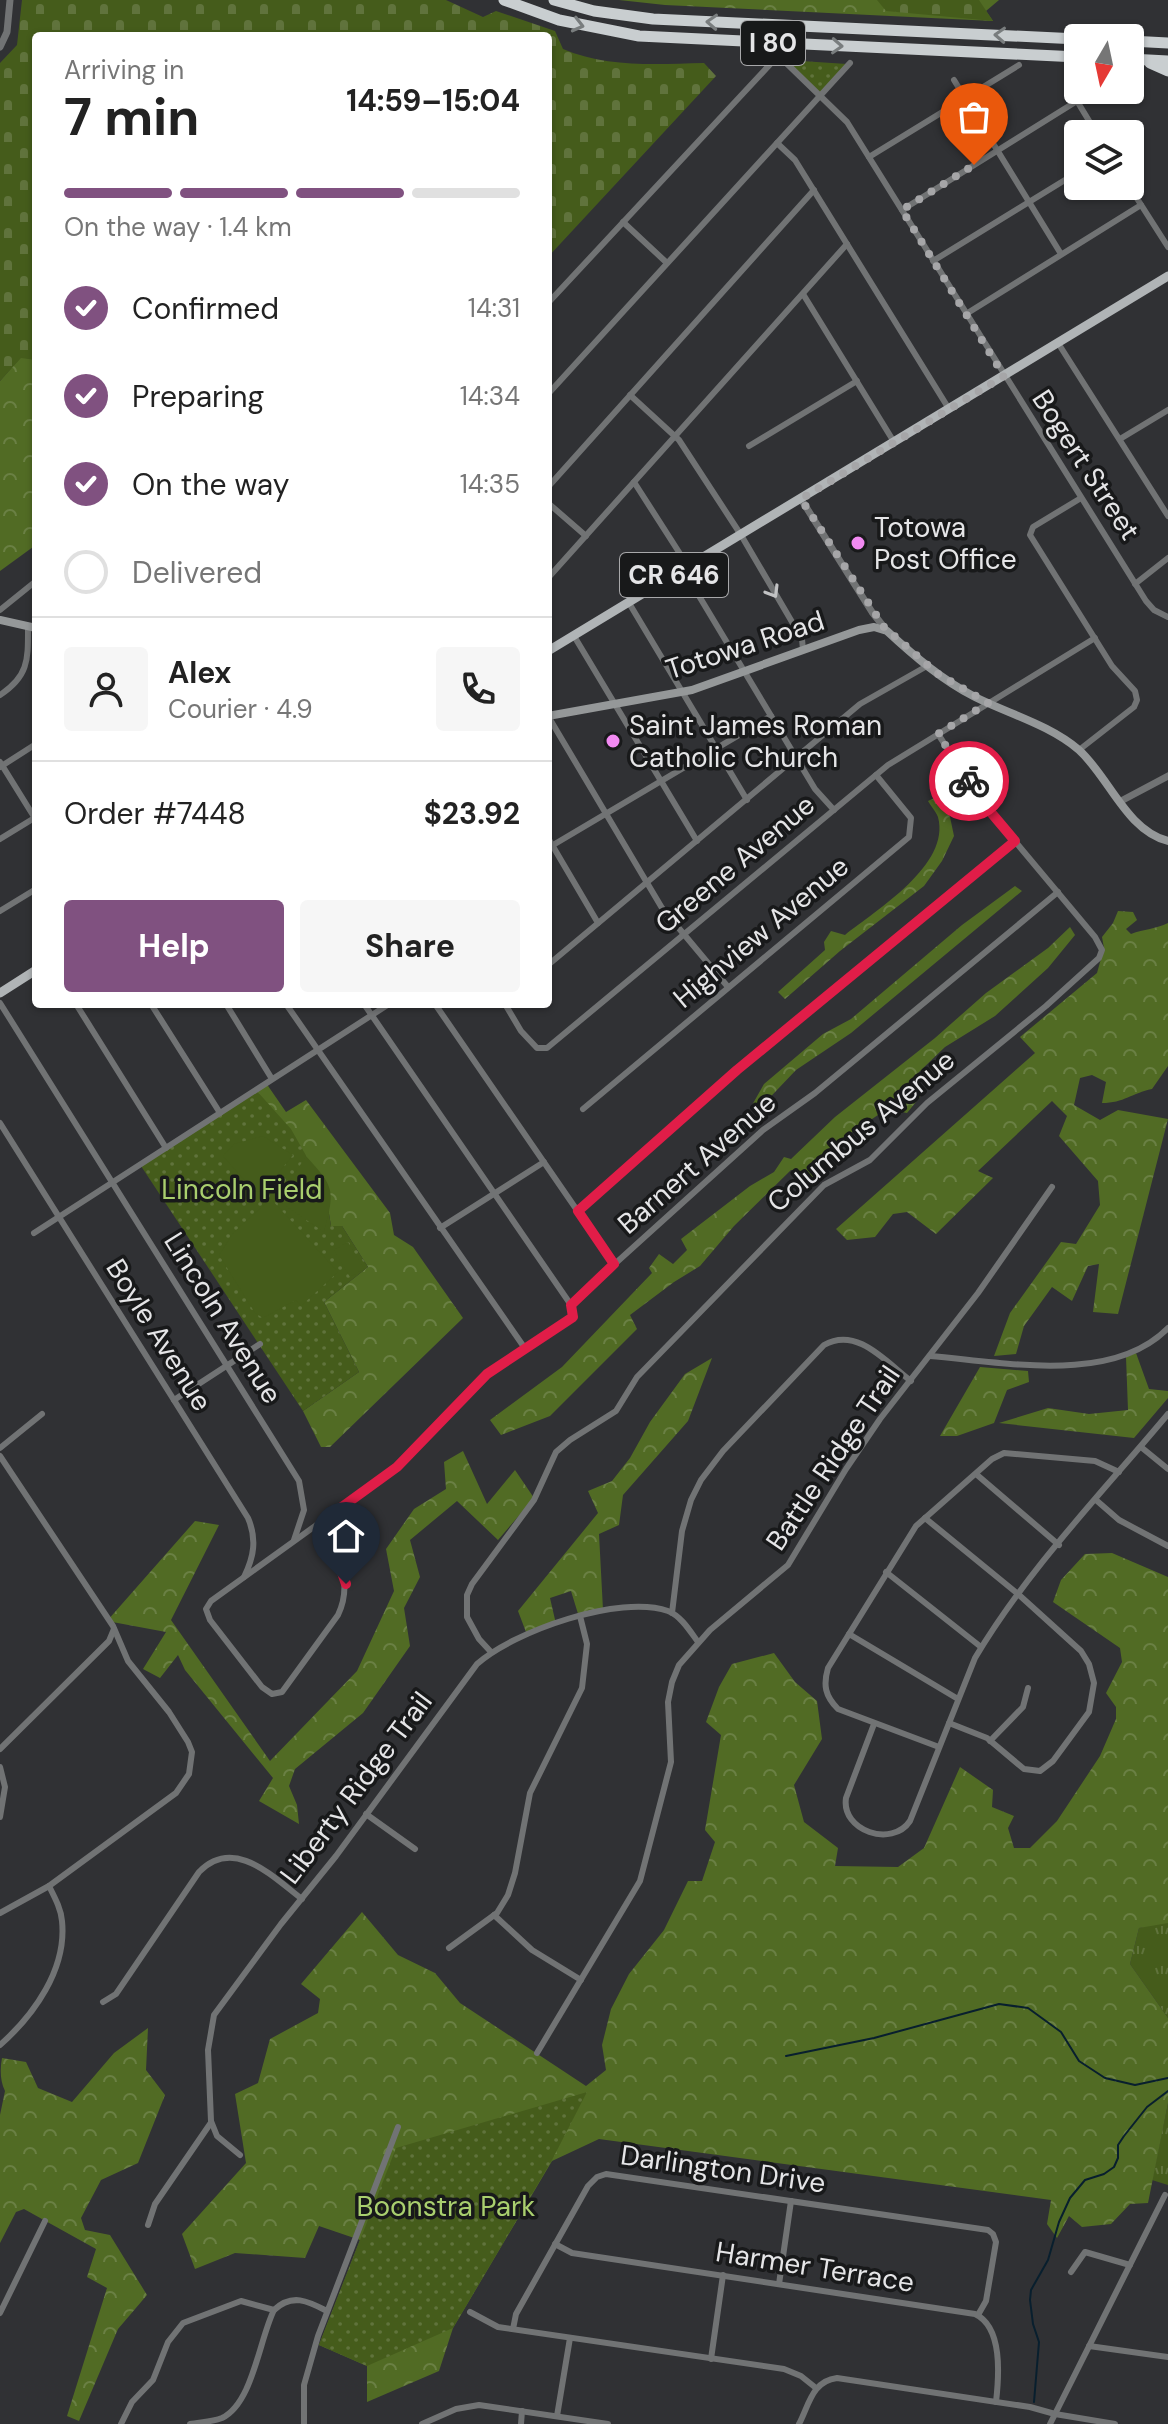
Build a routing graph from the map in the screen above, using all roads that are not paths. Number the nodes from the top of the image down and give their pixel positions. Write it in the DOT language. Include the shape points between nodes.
graph roads {
  1 [pos="10,0"];
  2 [pos="504,0"];
  3 [pos="554,0"];
  4 [pos="1064,38"];
  5 [pos="1144,42"];
  6 [pos="1168,43"];
  7 [pos="0,47"];
  8 [pos="1064,56"];
  9 [pos="1144,60"];
  10 [pos="1168,61"];
  11 [pos="850,63"];
  12 [pos="1144,63"];
  13 [pos="1019,65"];
  14 [pos="1168,71"];
  15 [pos="954,80"];
  16 [pos="821,94"];
  17 [pos="965,98"];
  18 [pos="1089,120"];
  19 [pos="777,143"];
  20 [pos="998,150"];
  21 [pos="869,157"];
  22 [pos="1064,181"];
  23 [pos="814,190"];
  24 [pos="1138,200"];
  25 [pos="1030,202"];
  26 [pos="1141,205"];
  27 [pos="902,210"];
  28 [pos="623,222"];
  29 [pos="847,244"];
  30 [pos="1168,247"];
  31 [pos="1061,254"];
  32 [pos="933,261"];
  33 [pos="667,263"];
  34 [pos="1168,276"];
  35 [pos="803,294"];
  36 [pos="552,299"];
  37 [pos="966,314"];
  38 [pos="1058,343"];
  39 [pos="1004,376"];
  40 [pos="857,381"];
  41 [pos="552,390"];
  42 [pos="630,395"];
  43 [pos="949,409"];
  44 [pos="1168,410"];
  45 [pos="675,436"];
  46 [pos="1120,439"];
  47 [pos="894,442"];
  48 [pos="749,446"];
  49 [pos="634,482"];
  50 [pos="552,483"];
  51 [pos="1081,498"];
  52 [pos="801,499"];
  53 [pos="552,506"];
  54 [pos="1168,516"];
  55 [pos="741,535"];
  56 [pos="586,536"];
  57 [pos="1168,558"];
  58 [pos="685,569"];
  59 [pos="552,574"];
  60 [pos="32,584"];
  61 [pos="1135,584"];
  62 [pos="629,603"];
  63 [pos="0,610"];
  64 [pos="1168,617"];
  65 [pos="0,620"];
  66 [pos="32,628"];
  67 [pos="887,631"];
  68 [pos="574,636"];
  69 [pos="1095,638"];
  70 [pos="552,649"];
  71 [pos="803,650"];
  72 [pos="927,666"];
  73 [pos="744,671"];
  74 [pos="683,692"];
  75 [pos="0,695"];
  76 [pos="988,703"];
  77 [pos="616,705"];
  78 [pos="552,715"];
  79 [pos="771,716"];
  80 [pos="552,723"];
  81 [pos="938,734"];
  82 [pos="32,746"];
  83 [pos="716,748"];
  84 [pos="1079,750"];
  85 [pos="797,758"];
  86 [pos="1,765"];
  87 [pos="876,775"];
  88 [pos="1168,776"];
  89 [pos="662,781"];
  90 [pos="747,800"];
  91 [pos="1121,801"];
  92 [pos="834,810"];
  93 [pos="32,812"];
  94 [pos="607,814"];
  95 [pos="32,820"];
  96 [pos="0,839"];
  97 [pos="697,841"];
  98 [pos="1015,841"];
  99 [pos="1168,841"];
  100 [pos="552,846"];
  101 [pos="552,850"];
  102 [pos="647,882"];
  103 [pos="32,891"];
  104 [pos="1058,892"];
  105 [pos="0,911"];
  106 [pos="598,923"];
  107 [pos="684,934"];
  108 [pos="552,961"];
  109 [pos="32,973"];
  110 [pos="728,987"];
  111 [pos="0,993"];
  112 [pos="0,1003"];
  113 [pos="78,1008"];
  114 [pos="154,1008"];
  115 [pos="228,1008"];
  116 [pos="289,1008"];
  117 [pos="367,1008"];
  118 [pos="383,1008"];
  119 [pos="438,1008"];
  120 [pos="508,1008"];
  121 [pos="372,1015"];
  122 [pos="318,1050"];
  123 [pos="272,1079"];
  124 [pos="583,1109"];
  125 [pos="220,1113"];
  126 [pos="0,1123"];
  127 [pos="166,1148"];
  128 [pos="544,1162"];
  129 [pos="112,1183"];
  130 [pos="1052,1187"];
  131 [pos="494,1194"];
  132 [pos="578,1211"];
  133 [pos="59,1217"];
  134 [pos="440,1228"];
  135 [pos="34,1233"];
  136 [pos="614,1264"];
  137 [pos="571,1305"];
  138 [pos="1168,1328"];
  139 [pos="260,1344"];
  140 [pos="524,1347"];
  141 [pos="930,1356"];
  142 [pos="227,1366"];
  143 [pos="911,1381"];
  144 [pos="174,1400"];
  145 [pos="42,1414"];
  146 [pos="1168,1414"];
  147 [pos="1141,1447"];
  148 [pos="0,1448"];
  149 [pos="0,1456"];
  150 [pos="1168,1469"];
  151 [pos="1119,1472"];
  152 [pos="976,1474"];
  153 [pos="1096,1500"];
  154 [pos="925,1518"];
  155 [pos="324,1520"];
  156 [pos="293,1542"];
  157 [pos="1059,1545"];
  158 [pos="1168,1546"];
  159 [pos="886,1572"];
  160 [pos="243,1578"];
  161 [pos="1018,1594"];
  162 [pos="672,1613"];
  163 [pos="580,1616"];
  164 [pos="114,1629"];
  165 [pos="849,1634"];
  166 [pos="698,1642"];
  167 [pos="981,1647"];
  168 [pos="491,1652"];
  169 [pos="1028,1688"];
  170 [pos="958,1699"];
  171 [pos="949,1723"];
  172 [pos="874,1724"];
  173 [pos="990,1741"];
  174 [pos="939,1747"];
  175 [pos="0,1749"];
  176 [pos="0,1767"];
  177 [pos="366,1814"];
  178 [pos="0,1817"];
  179 [pos="415,1849"];
  180 [pos="49,1886"];
  181 [pos="302,1899"];
  182 [pos="0,1913"];
  183 [pos="494,1915"];
  184 [pos="449,1948"];
  185 [pos="581,1980"];
  186 [pos="103,2002"];
  187 [pos="0,2045"];
  188 [pos="537,2053"];
  189 [pos="211,2121"];
  190 [pos="398,2127"];
  191 [pos="240,2155"];
  192 [pos="1165,2195"];
  193 [pos="791,2201"];
  194 [pos="45,2221"];
  195 [pos="148,2225"];
  196 [pos="555,2244"];
  197 [pos="1130,2265"];
  198 [pos="1071,2272"];
  199 [pos="723,2275"];
  200 [pos="779,2284"];
  201 [pos="274,2310"];
  202 [pos="327,2311"];
  203 [pos="470,2312"];
  204 [pos="0,2313"];
  205 [pos="978,2315"];
  206 [pos="513,2329"];
  207 [pos="570,2338"];
  208 [pos="1089,2346"];
  209 [pos="1168,2357"];
  210 [pos="711,2359"];
  211 [pos="816,2388"];
  212 [pos="996,2402"];
  213 [pos="522,2411"];
  214 [pos="1055,2414"];
  215 [pos="557,2416"];
  216 [pos="121,2424"];
  217 [pos="190,2424"];
  218 [pos="304,2424"];
  219 [pos="422,2424"];
  220 [pos="521,2424"];
  221 [pos="608,2424"];
  222 [pos="799,2424"];
  223 [pos="1050,2424"];
  224 [pos="1115,2424"];
  1 -- 7 [label="street"];
  2 -- 8 [label="highway, I 80, one-way" via="569,23 639,36"];
  4 -- 3 [label="highway, I 80, one-way" via="653,19"];
  5 -- 6 [label="highway"];
  9 -- 10 [label="highway"];
  11 -- 16 [label="street"];
  12 -- 14 [label="highway"];
  13 -- 17 [label="street"];
  15 -- 17 [label="street"];
  16 -- 19 [label="street"];
  16 -- 21 [label="street, Bogert Street"];
  16 -- 28 [label="street, Bogert Street" via="779,58"];
  17 -- 20 [label="street"];
  17 -- 21 [label="street"];
  18 -- 20 [label="street" via="1077,101"];
  19 -- 23 [label="street"];
  19 -- 33 [label="street"];
  20 -- 25 [label="street"];
  20 -- 27 [label="street"];
  21 -- 27 [label="street, Bogert Street"];
  22 -- 25 [label="street"];
  23 -- 29 [label="street"];
  23 -- 42 [label="street"];
  24 -- 26 [label="street"];
  25 -- 31 [label="street"];
  25 -- 32 [label="street"];
  26 -- 30 [label="street"];
  26 -- 31 [label="street"];
  27 -- 32 [label="street, Bogert Street"];
  28 -- 33 [label="street"];
  28 -- 36 [label="street"];
  29 -- 35 [label="street"];
  29 -- 43 [label="street"];
  31 -- 37 [label="street"];
  32 -- 37 [label="street, Bogert Street"];
  33 -- 41 [label="street"];
  34 -- 38 [label="main road, CR 646"];
  35 -- 40 [label="street"];
  35 -- 45 [label="street"];
  37 -- 39 [label="street, Bogert Street"];
  38 -- 39 [label="main road, CR 646"];
  38 -- 46 [label="street"];
  39 -- 43 [label="main road, CR 646"];
  39 -- 51 [label="street, Bogert Street"];
  40 -- 47 [label="street"];
  40 -- 48 [label="street"];
  42 -- 45 [label="street"];
  42 -- 50 [label="street"];
  43 -- 47 [label="main road, CR 646"];
  44 -- 46 [label="street"];
  45 -- 49 [label="street"];
  45 -- 55 [label="street"];
  46 -- 54 [label="street"];
  47 -- 52 [label="main road, CR 646"];
  49 -- 56 [label="street"];
  49 -- 58 [label="street"];
  51 -- 61 [label="street, Bogert Street"];
  51 -- 69 [label="street" via="1033,527 1030,535"];
  52 -- 55 [label="main road, CR 646"];
  52 -- 67 [label="street"];
  53 -- 56 [label="street"];
  55 -- 58 [label="main road, CR 646"];
  55 -- 71 [label="street, one-way" via="802,639"];
  56 -- 59 [label="street"];
  57 -- 61 [label="street"];
  58 -- 62 [label="main road, CR 646"];
  58 -- 73 [label="street"];
  60 -- 63 [label="street"];
  61 -- 64 [label="street, Bogert Street" via="1150,606"];
  62 -- 68 [label="main road, CR 646"];
  62 -- 74 [label="street"];
  65 -- 66 [label="main road"];
  66 -- 75 [label="street" via="23,672"];
  67 -- 71 [label="main road, Totowa Road" via="866,628"];
  67 -- 72 [label="main road"];
  68 -- 70 [label="main road, CR 646"];
  68 -- 77 [label="street"];
  69 -- 76 [label="street, Greene Avenue"];
  69 -- 84 [label="street" via="1137,700"];
  71 -- 73 [label="main road, Totowa Road"];
  72 -- 76 [label="main road"];
  72 -- 85 [label="street" via="867,700"];
  73 -- 74 [label="main road, Totowa Road"];
  73 -- 79 [label="street"];
  74 -- 77 [label="main road, Totowa Road"];
  74 -- 83 [label="street"];
  76 -- 81 [label="street, Greene Avenue"];
  76 -- 84 [label="main road" via="1063,737"];
  77 -- 78 [label="main road, Totowa Road"];
  77 -- 89 [label="street"];
  79 -- 83 [label="street"];
  79 -- 85 [label="street"];
  80 -- 94 [label="street"];
  81 -- 87 [label="street, Greene Avenue"];
  81 -- 98 [label="street"];
  82 -- 86 [label="street"];
  83 -- 89 [label="street"];
  83 -- 90 [label="street"];
  84 -- 91 [label="main road"];
  85 -- 90 [label="street"];
  85 -- 92 [label="street"];
  86 -- 93 [label="street"];
  87 -- 92 [label="street, Greene Avenue"];
  87 -- 110 [label="street, Highview Avenue" via="911,818 909,837"];
  88 -- 91 [label="street"];
  89 -- 94 [label="street"];
  89 -- 97 [label="street"];
  90 -- 97 [label="street"];
  91 -- 99 [label="main road" via="1144,829"];
  92 -- 107 [label="street, Greene Avenue"];
  94 -- 100 [label="street"];
  94 -- 102 [label="street"];
  95 -- 96 [label="street"];
  97 -- 102 [label="street"];
  98 -- 104 [label="street"];
  98 -- 132 [label="street" via="726,1078"];
  101 -- 106 [label="street"];
  102 -- 106 [label="street"];
  102 -- 107 [label="street"];
  103 -- 105 [label="street"];
  104 -- 136 [label="street, Barnert Avenue" via="763,1130"];
  104 -- 168 [label="street, Columbus Avenue" via="1102,950 1096,963 927,1103 870,1160 824,1185 642,1371 616,1411 556,1452 534,1500 472,1584 466,1601 467,1617"];
  106 -- 108 [label="street"];
  107 -- 110 [label="street"];
  107 -- 120 [label="street, Greene Avenue" via="543,1049 533,1046"];
  109 -- 111 [label="main road"];
  110 -- 124 [label="street, Highview Avenue"];
  112 -- 129 [label="street, Lincoln Avenue"];
  113 -- 127 [label="street"];
  114 -- 125 [label="street"];
  115 -- 123 [label="street"];
  116 -- 122 [label="street"];
  117 -- 121 [label="street"];
  118 -- 121 [label="street"];
  119 -- 128 [label="street"];
  121 -- 122 [label="street"];
  121 -- 131 [label="street"];
  122 -- 123 [label="street"];
  122 -- 134 [label="street"];
  123 -- 125 [label="street"];
  125 -- 127 [label="street"];
  126 -- 133 [label="street, Boyle Avenue"];
  127 -- 129 [label="street"];
  128 -- 131 [label="street"];
  128 -- 132 [label="street"];
  129 -- 133 [label="street"];
  129 -- 142 [label="street, Lincoln Avenue"];
  130 -- 141 [label="street, Battle Ridge Trail"];
  131 -- 134 [label="street"];
  131 -- 137 [label="street"];
  132 -- 136 [label="street"];
  133 -- 135 [label="street"];
  133 -- 144 [label="street, Boyle Avenue"];
  134 -- 140 [label="street"];
  136 -- 137 [label="street, Barnert Avenue"];
  137 -- 140 [label="street, Barnert Avenue" via="573,1317"];
  138 -- 141 [label="street" via="1135,1351 1095,1364"];
  139 -- 142 [label="street"];
  140 -- 155 [label="street, Barnert Avenue" via="487,1374 397,1467"];
  141 -- 143 [label="street, Battle Ridge Trail"];
  142 -- 144 [label="street"];
  142 -- 156 [label="street, Lincoln Avenue" via="299,1481 304,1510"];
  143 -- 162 [label="street" via="855,1340 839,1338 824,1345 701,1480 682,1531"];
  143 -- 166 [label="street, Battle Ridge Trail" via="846,1469 788,1565"];
  144 -- 160 [label="street, Boyle Avenue" via="251,1525 253,1551"];
  145 -- 148 [label="street"];
  146 -- 147 [label="street"];
  147 -- 150 [label="street"];
  147 -- 151 [label="street"];
  149 -- 164 [label="street"];
  151 -- 152 [label="street" via="1095,1461 1012,1452 992,1459"];
  151 -- 153 [label="street"];
  152 -- 154 [label="street"];
  152 -- 157 [label="street"];
  153 -- 157 [label="street"];
  153 -- 158 [label="street" via="1119,1520"];
  154 -- 159 [label="street"];
  154 -- 161 [label="street"];
  155 -- 156 [label="street, Barnert Avenue"];
  155 -- 160 [label="street, Barnert Avenue" via="345,1577 344,1602 282,1692 266,1690 207,1615 208,1605"];
  156 -- 160 [label="street, Barnert Avenue"];
  157 -- 161 [label="street"];
  159 -- 165 [label="street"];
  159 -- 167 [label="street"];
  161 -- 167 [label="street"];
  161 -- 173 [label="street" via="1085,1656 1094,1695 1089,1712 1040,1771 1024,1769"];
  162 -- 163 [label="street, Liberty Ridge Trail" via="631,1607"];
  162 -- 166 [label="street"];
  163 -- 168 [label="street, Liberty Ridge Trail"];
  163 -- 183 [label="street" via="587,1644 582,1688 534,1782 512,1886"];
  164 -- 175 [label="street" via="109,1641"];
  164 -- 180 [label="street" via="128,1661 188,1742 189,1774 176,1793"];
  165 -- 170 [label="street"];
  165 -- 172 [label="street" via="828,1668 824,1686 838,1709"];
  166 -- 185 [label="street, Battle Ridge Trail" via="672,1682 671,1762 640,1881"];
  167 -- 170 [label="street"];
  168 -- 177 [label="street, Liberty Ridge Trail" via="468,1674"];
  169 -- 173 [label="street" via="1023,1707"];
  170 -- 171 [label="street"];
  171 -- 173 [label="street"];
  171 -- 174 [label="street"];
  172 -- 174 [label="street"];
  172 -- 174 [label="street" via="845,1803 852,1823 883,1835 901,1831 910,1821"];
  176 -- 178 [label="street" via="5,1787"];
  177 -- 179 [label="street"];
  177 -- 181 [label="street, Liberty Ridge Trail"];
  180 -- 182 [label="street"];
  180 -- 187 [label="street" via="62,1923 53,1971 31,2014"];
  181 -- 186 [label="street" via="242,1858 215,1859 199,1872 116,1994"];
  181 -- 189 [label="street, Liberty Ridge Trail" via="214,2015 208,2050"];
  183 -- 184 [label="street"];
  183 -- 185 [label="street" via="532,1950"];
  185 -- 188 [label="street, Battle Ridge Trail"];
  189 -- 191 [label="street" via="217,2136"];
  189 -- 195 [label="street" via="155,2204"];
  190 -- 202 [label="street"];
  192 -- 197 [label="street"];
  193 -- 196 [label="street, Darlington Drive" via="606,2174 588,2186"];
  193 -- 200 [label="street"];
  193 -- 205 [label="street, Darlington Drive" via="988,2230 995,2237 994,2254 986,2301"];
  194 -- 204 [label="street"];
  196 -- 199 [label="street, Harmer Terrace" via="572,2253"];
  196 -- 206 [label="street, Darlington Drive"];
  197 -- 198 [label="street" via="1085,2252"];
  197 -- 208 [label="street"];
  199 -- 200 [label="street, Harmer Terrace"];
  199 -- 210 [label="street"];
  200 -- 205 [label="street, Harmer Terrace"];
  201 -- 202 [label="street" via="297,2299"];
  201 -- 216 [label="street" via="235,2302 183,2323 168,2342 153,2380 132,2402"];
  201 -- 217 [label="street" via="238,2404 223,2418"];
  202 -- 218 [label="street" via="305,2377"];
  203 -- 206 [label="street" via="492,2325"];
  205 -- 212 [label="street" via="990,2329 999,2364"];
  206 -- 207 [label="street"];
  207 -- 210 [label="street"];
  207 -- 215 [label="street"];
  208 -- 209 [label="street"];
  208 -- 214 [label="street"];
  210 -- 211 [label="street" via="784,2369"];
  211 -- 212 [label="street" via="837,2378"];
  211 -- 222 [label="street"];
  212 -- 214 [label="street"];
  213 -- 215 [label="street"];
  213 -- 219 [label="street" via="467,2406"];
  213 -- 220 [label="street"];
  214 -- 223 [label="street"];
  214 -- 224 [label="street"];
  215 -- 221 [label="street"];
}
